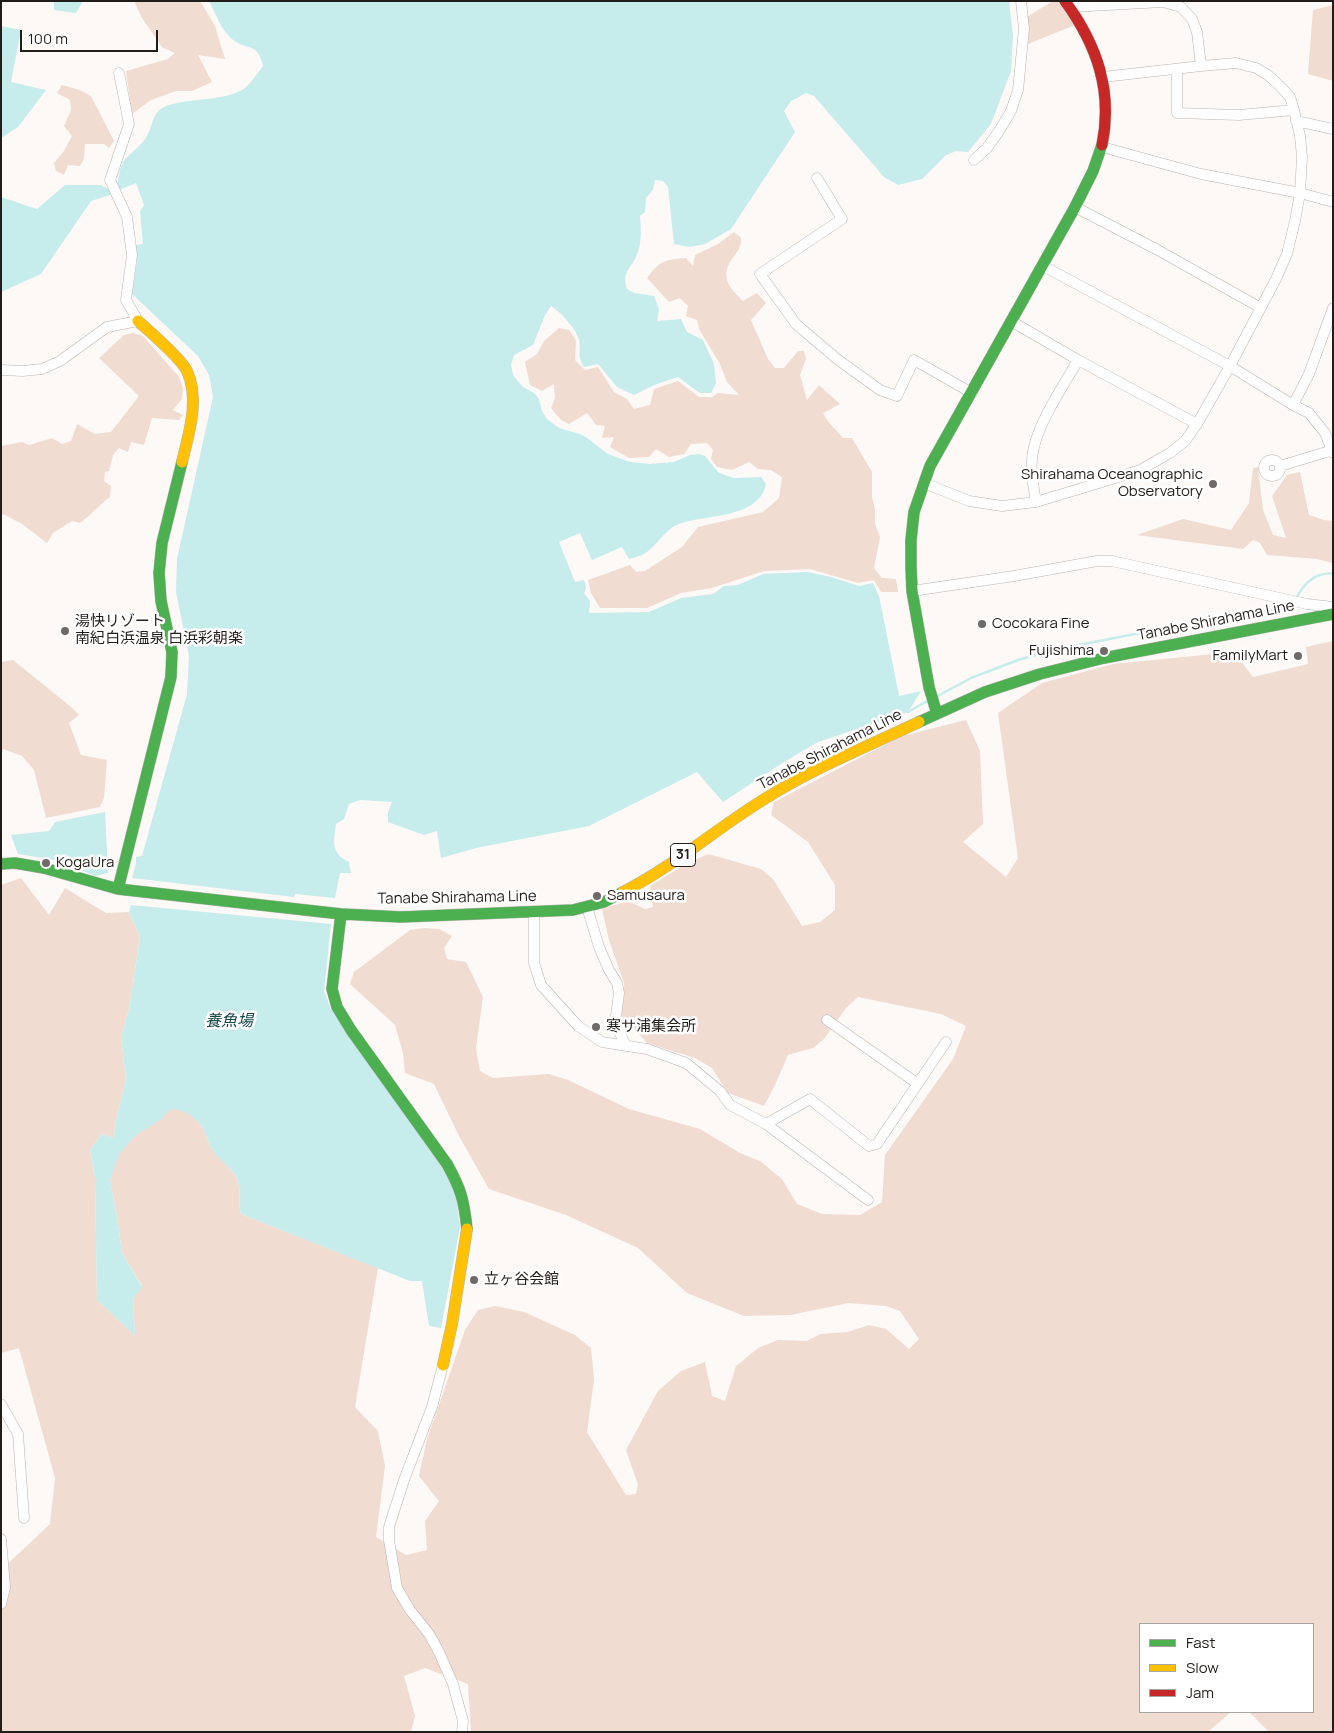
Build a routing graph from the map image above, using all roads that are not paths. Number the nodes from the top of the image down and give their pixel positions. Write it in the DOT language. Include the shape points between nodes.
graph roads {
  1 [pos="1021,1"];
  2 [pos="1068,4"];
  3 [pos="1201,66"];
  4 [pos="1177,69"];
  5 [pos="119,73"];
  6 [pos="1103,77"];
  7 [pos="1294,110"];
  8 [pos="1296,121"];
  9 [pos="1333,129"];
  10 [pos="1102,147"];
  11 [pos="974,160"];
  12 [pos="817,178"];
  13 [pos="1300,193"];
  14 [pos="1333,202"];
  15 [pos="1075,207"];
  16 [pos="1043,266"];
  17 [pos="1261,308"];
  18 [pos="1333,308"];
  19 [pos="138,321"];
  20 [pos="1011,321"];
  21 [pos="1078,360"];
  22 [pos="1230,366"];
  23 [pos="1,370"];
  24 [pos="972,393"];
  25 [pos="1293,405"];
  26 [pos="1197,424"];
  27 [pos="1332,451"];
  28 [pos="1280,466"];
  29 [pos="924,483"];
  30 [pos="1036,502"];
  31 [pos="912,592"];
  32 [pos="1333,607"];
  33 [pos="1333,614"];
  34 [pos="935,709"];
  35 [pos="1,864"];
  36 [pos="118,889"];
  37 [pos="587,907"];
  38 [pos="534,912"];
  39 [pos="341,914"];
  40 [pos="827,1020"];
  41 [pos="946,1042"];
  42 [pos="626,1046"];
  43 [pos="918,1084"];
  44 [pos="766,1124"];
  45 [pos="868,1200"];
  46 [pos="443,1365"];
  47 [pos="1,1404"];
  48 [pos="24,1518"];
  49 [pos="1,1539"];
  50 [pos="1,1604"];
  51 [pos="462,1732"];
  1 -- 11 [label="street" via="1024,29 1018,90 999,131"];
  2 -- 3 [label="street" via="1163,2 1181,7 1192,19 1197,32"];
  2 -- 6 [label="street" via="1088,37"];
  3 -- 4 [label="street"];
  3 -- 7 [label="street" via="1236,63 1256,68 1290,97"];
  4 -- 6 [label="street"];
  4 -- 7 [label="street" via="1177,113 1239,116"];
  5 -- 19 [label="street" via="129,124 110,180 127,217 132,255 126,300"];
  6 -- 10 [label="street" via="1106,100"];
  7 -- 8 [label="street"];
  8 -- 9 [label="street"];
  8 -- 13 [label="street" via="1302,157"];
  10 -- 13 [label="street" via="1202,174"];
  10 -- 15 [label="street"];
  12 -- 24 [label="street" via="842,219 760,274 796,324 880,390 897,396 914,360"];
  13 -- 14 [label="street"];
  13 -- 17 [label="street" via="1287,254"];
  15 -- 16 [label="street"];
  15 -- 17 [label="street"];
  16 -- 20 [label="street"];
  16 -- 22 [label="street"];
  17 -- 22 [label="street"];
  18 -- 25 [label="street" via="1309,374"];
  19 -- 23 [label="street" via="107,327 60,361 42,369"];
  19 -- 36 [label="street" via="187,369 194,393 190,429 162,543 159,573 161,601 172,652 171,676"];
  20 -- 21 [label="street"];
  20 -- 24 [label="street"];
  21 -- 26 [label="street"];
  21 -- 30 [label="street" via="1042,426 1034,448 1032,474"];
  22 -- 25 [label="street"];
  22 -- 26 [label="street"];
  24 -- 29 [label="street" via="930,466"];
  25 -- 27 [label="street" via="1309,413 1325,433"];
  26 -- 30 [label="street" via="1185,441 1140,470"];
  27 -- 28 [label="street"];
  29 -- 30 [label="street" via="969,501 1002,506"];
  29 -- 31 [label="street" via="914,512"];
  31 -- 32 [label="street" via="1112,561"];
  31 -- 34 [label="street"];
  33 -- 34 [label="street, Tanabe Shirahama Line / 31" via="1104,658 1040,674"];
  34 -- 37 [label="street, Tanabe Shirahama Line / 31" via="766,798 658,872 604,902"];
  35 -- 36 [label="street, Tanabe Shirahama Line / 31" via="44,868"];
  36 -- 39 [label="street, Tanabe Shirahama Line / 31"];
  37 -- 38 [label="street, Tanabe Shirahama Line / 31"];
  37 -- 42 [label="street" via="599,947 617,983 617,1027"];
  38 -- 39 [label="street, Tanabe Shirahama Line / 31" via="401,917"];
  38 -- 42 [label="street" via="534,963 541,985 578,1026 602,1042"];
  39 -- 46 [label="street" via="332,989 337,1007 447,1164 460,1185 465,1206 467,1229"];
  40 -- 43 [label="street"];
  41 -- 43 [label="street"];
  42 -- 44 [label="street" via="647,1049 686,1063 720,1091 730,1105"];
  43 -- 44 [label="street" via="878,1144 869,1146 810,1098"];
  44 -- 45 [label="street"];
  46 -- 51 [label="street" via="432,1407 389,1527 389,1540 397,1588 440,1652 453,1684 463,1721"];
  47 -- 48 [label="street" via="18,1434"];
  49 -- 50 [label="street" via="5,1587"];
}
